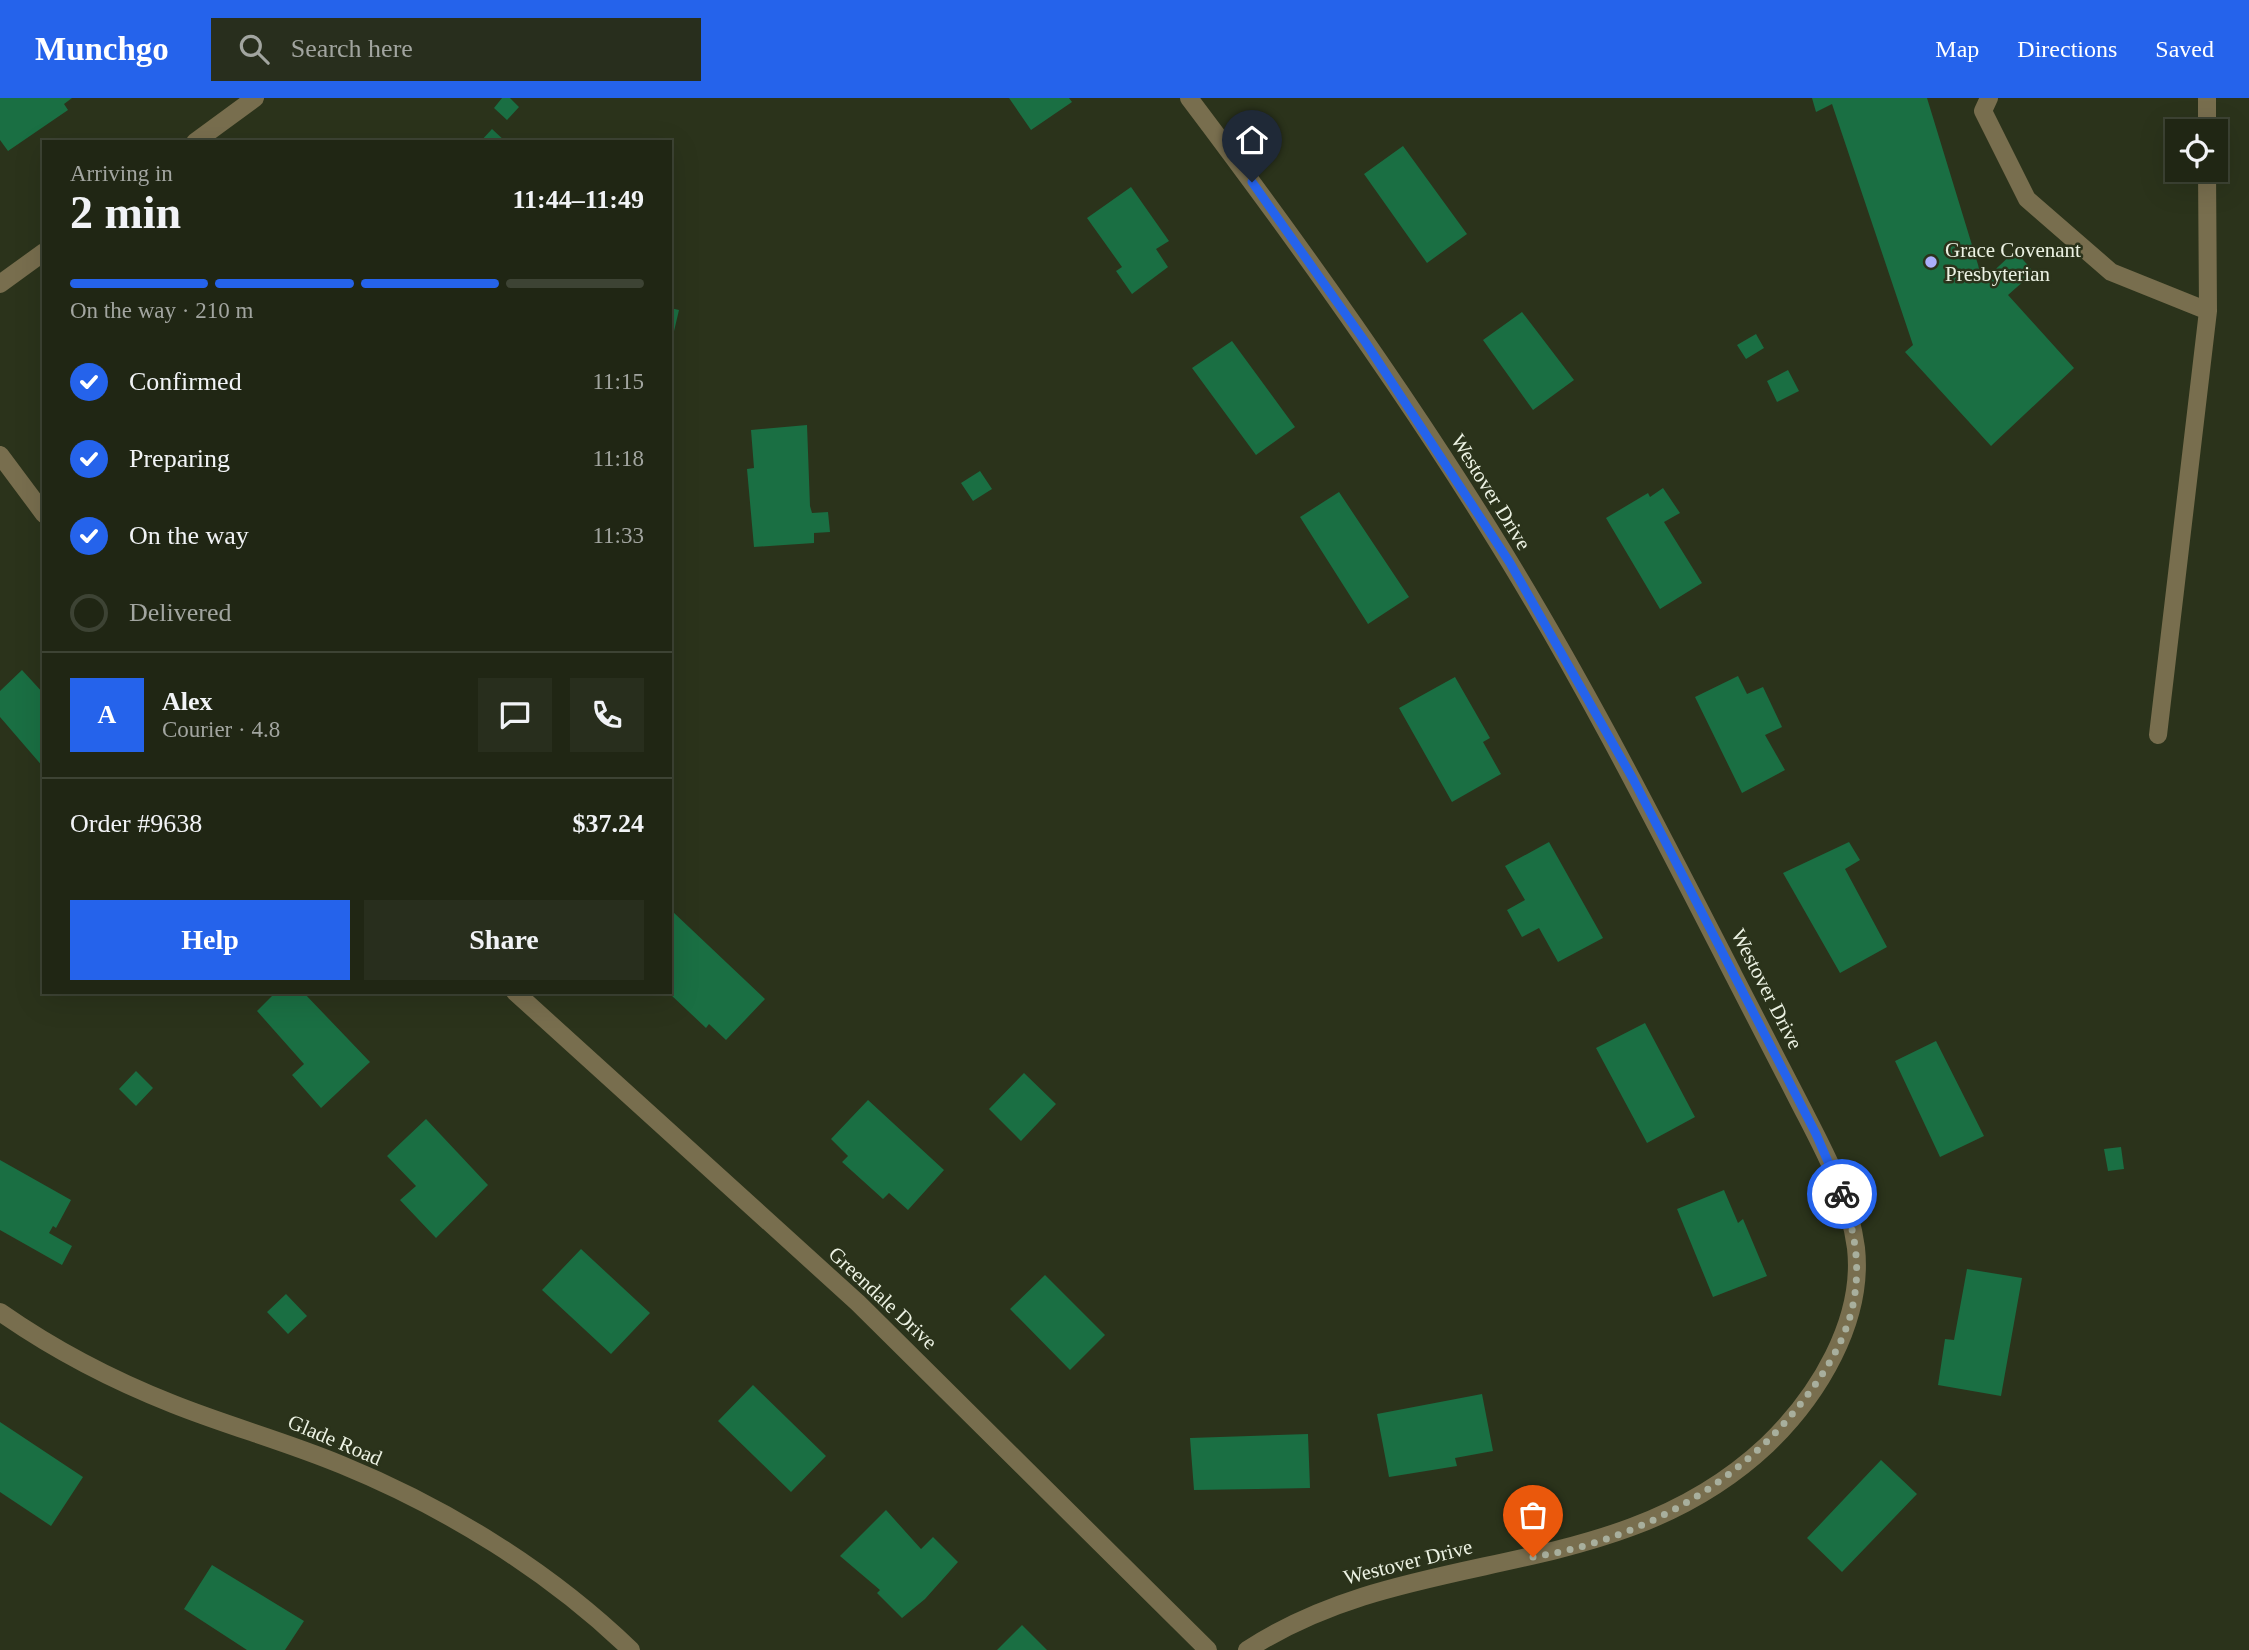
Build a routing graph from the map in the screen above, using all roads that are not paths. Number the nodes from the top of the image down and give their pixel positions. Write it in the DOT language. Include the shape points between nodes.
graph roads {
  1 [pos="254,98"];
  2 [pos="1189,98"];
  3 [pos="1989,98"];
  4 [pos="2207,98"];
  5 [pos="2207,119"];
  6 [pos="198,140"];
  7 [pos="2207,182"];
  8 [pos="42,253"];
  9 [pos="0,284"];
  10 [pos="2208,312"];
  11 [pos="0,455"];
  12 [pos="42,511"];
  13 [pos="2158,735"];
  14 [pos="516,994"];
  15 [pos="0,1312"];
  16 [pos="631,1650"];
  17 [pos="1208,1650"];
  18 [pos="1247,1650"];
  1 -- 6 [label="street"];
  2 -- 18 [label="street, Westover Drive" via="1276,214 1434,443 1573,670 1822,1147 1852,1222 1857,1255 1851,1312 1826,1371 1765,1447 1690,1503 1614,1536 1354,1597"];
  3 -- 10 [label="street" via="1983,111 2027,199 2111,272"];
  4 -- 5 [label="street"];
  7 -- 10 [label="street"];
  8 -- 9 [label="street"];
  10 -- 13 [label="street"];
  11 -- 12 [label="street"];
  14 -- 17 [label="street, Greendale Drive" via="858,1303"];
  15 -- 16 [label="street, Glade Road" via="108,1376 174,1405 344,1466 449,1517 523,1562"];
}
